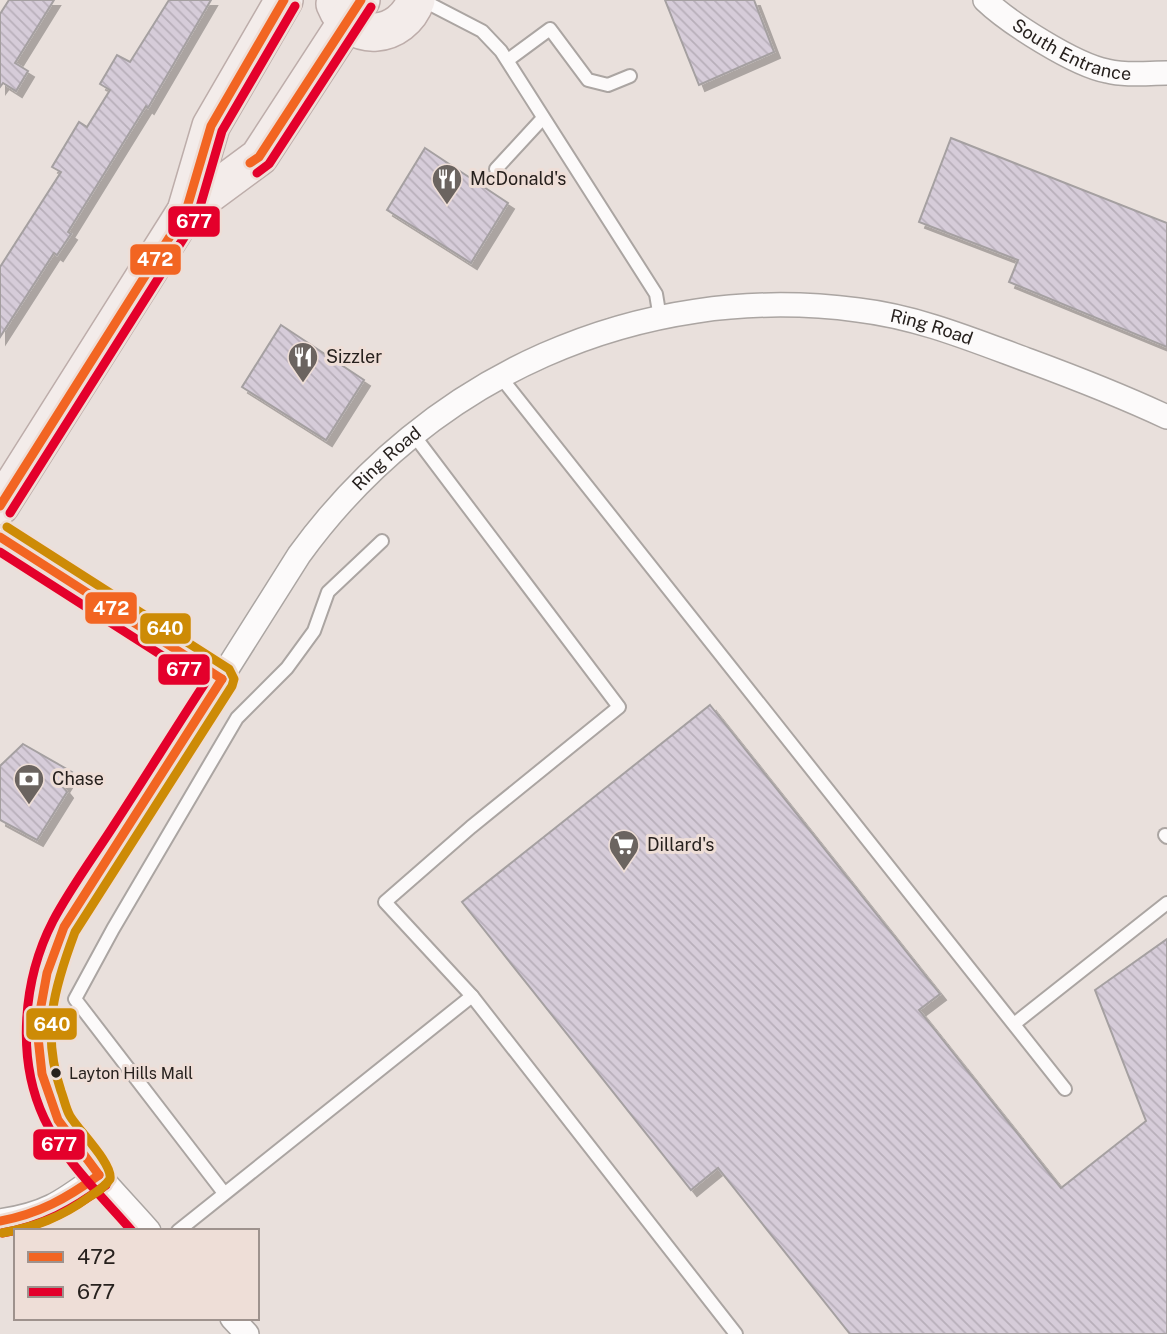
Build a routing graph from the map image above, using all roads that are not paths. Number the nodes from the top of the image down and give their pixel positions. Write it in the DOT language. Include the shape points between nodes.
graph roads {
  1 [pos="284,0"];
  2 [pos="416,0"];
  3 [pos="422,0"];
  4 [pos="985,0"];
  5 [pos="347,7"];
  6 [pos="508,60"];
  7 [pos="1167,73"];
  8 [pos="630,76"];
  9 [pos="544,118"];
  10 [pos="496,169"];
  11 [pos="186,211"];
  12 [pos="660,318"];
  13 [pos="499,375"];
  14 [pos="1167,417"];
  15 [pos="413,434"];
  16 [pos="0,506"];
  17 [pos="0,537"];
  18 [pos="382,541"];
  19 [pos="222,679"];
  20 [pos="1167,903"];
  21 [pos="472,996"];
  22 [pos="1013,1024"];
  23 [pos="1065,1089"];
  24 [pos="99,1175"];
  25 [pos="224,1194"];
  26 [pos="0,1221"];
  27 [pos="147,1229"];
  28 [pos="180,1229"];
  29 [pos="234,1320"];
  30 [pos="247,1334"];
  31 [pos="736,1334"];
  1 -- 11 [label="main road" via="211,126"];
  2 -- 5 [label="main road" via="407,18 390,30 367,32"];
  3 -- 6 [label="lane" via="482,31"];
  4 -- 7 [label="street, South Entrance" via="1088,65 1113,73"];
  5 -- 11 [label="main road" via="259,157"];
  6 -- 8 [label="lane" via="550,29 588,80 608,85"];
  6 -- 9 [label="lane"];
  9 -- 10 [label="lane"];
  9 -- 12 [label="lane" via="656,294"];
  11 -- 16 [label="main road"];
  12 -- 13 [label="street, Ring Road" via="565,345"];
  12 -- 14 [label="street, Ring Road" via="785,305 895,316 1000,349"];
  13 -- 15 [label="street, Ring Road"];
  13 -- 22 [label="lane"];
  15 -- 19 [label="street, Ring Road" via="367,474 310,539"];
  15 -- 21 [label="lane" via="619,707 385,902"];
  17 -- 19 [label="street"];
  18 -- 25 [label="lane" via="328,592 314,631 287,668 237,718 75,999"];
  19 -- 24 [label="street, Ring Road" via="64,927 47,973 37,1028 42,1074 58,1120"];
  20 -- 22 [label="lane"];
  21 -- 25 [label="lane"];
  21 -- 31 [label="lane"];
  22 -- 23 [label="lane"];
  24 -- 26 [label="street" via="45,1211"];
  24 -- 27 [label="street, Ring Road"];
  25 -- 28 [label="lane"];
  29 -- 30 [label="street"];
}
